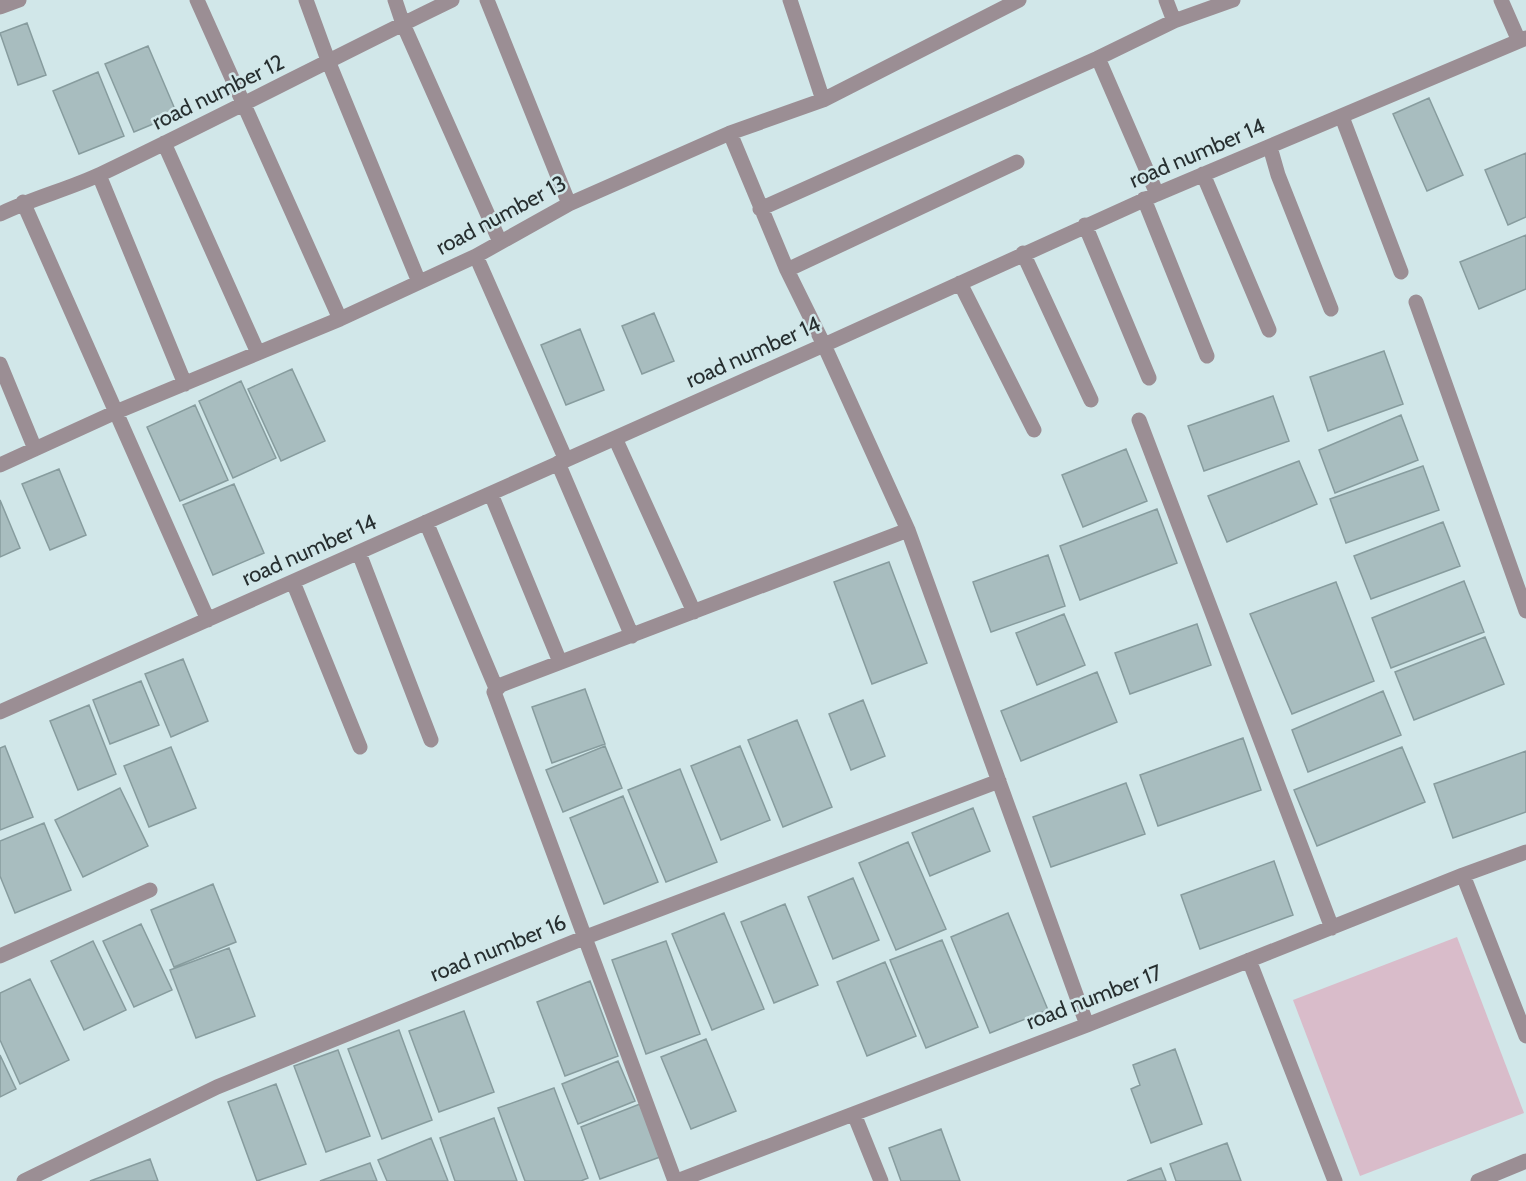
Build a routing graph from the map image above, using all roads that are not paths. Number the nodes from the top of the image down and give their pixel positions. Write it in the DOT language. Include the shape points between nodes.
graph roads {
  1 [pos="19,0"];
  2 [pos="197,0"];
  3 [pos="306,0"];
  4 [pos="395,0"];
  5 [pos="452,0"];
  6 [pos="487,0"];
  7 [pos="790,0"];
  8 [pos="1020,0"];
  9 [pos="1166,0"];
  10 [pos="1233,0"];
  11 [pos="1501,0"];
  12 [pos="0,8"];
  13 [pos="1174,21"];
  14 [pos="403,24"];
  15 [pos="1522,39"];
  16 [pos="1098,58"];
  17 [pos="329,63"];
  18 [pos="823,100"];
  19 [pos="244,105"];
  20 [pos="1341,117"];
  21 [pos="730,133"];
  22 [pos="164,143"];
  23 [pos="1270,147"];
  24 [pos="1017,162"];
  25 [pos="1203,174"];
  26 [pos="99,175"];
  27 [pos="1150,196"];
  28 [pos="23,202"];
  29 [pos="569,204"];
  30 [pos="760,209"];
  31 [pos="0,214"];
  32 [pos="1085,225"];
  33 [pos="500,242"];
  34 [pos="1023,253"];
  35 [pos="476,256"];
  36 [pos="787,270"];
  37 [pos="1401,272"];
  38 [pos="419,282"];
  39 [pos="960,283"];
  40 [pos="1416,302"];
  41 [pos="1331,309"];
  42 [pos="340,319"];
  43 [pos="1269,330"];
  44 [pos="824,345"];
  45 [pos="258,354"];
  46 [pos="1207,356"];
  47 [pos="0,364"];
  48 [pos="1149,378"];
  49 [pos="185,384"];
  50 [pos="1091,400"];
  51 [pos="116,412"];
  52 [pos="1139,420"];
  53 [pos="1034,430"];
  54 [pos="615,438"];
  55 [pos="35,449"];
  56 [pos="562,461"];
  57 [pos="0,465"];
  58 [pos="490,494"];
  59 [pos="426,522"];
  60 [pos="908,530"];
  61 [pos="358,553"];
  62 [pos="293,582"];
  63 [pos="1526,611"];
  64 [pos="694,612"];
  65 [pos="208,620"];
  66 [pos="632,636"];
  67 [pos="560,662"];
  68 [pos="496,688"];
  69 [pos="0,712"];
  70 [pos="432,740"];
  71 [pos="360,747"];
  72 [pos="999,781"];
  73 [pos="1526,852"];
  74 [pos="1463,875"];
  75 [pos="150,890"];
  76 [pos="1332,928"];
  77 [pos="586,937"];
  78 [pos="0,956"];
  79 [pos="1249,960"];
  80 [pos="1087,1025"];
  81 [pos="1526,1035"];
  82 [pos="854,1114"];
  83 [pos="1526,1161"];
  84 [pos="24,1181"];
  85 [pos="676,1181"];
  86 [pos="881,1181"];
  87 [pos="1335,1181"];
  88 [pos="1478,1181"];
  1 -- 12 [label="street"];
  2 -- 19 [label="street"];
  3 -- 17 [label="street"];
  4 -- 14 [label="street"];
  5 -- 14 [label="street, road number 12"];
  6 -- 29 [label="street"];
  7 -- 18 [label="street"];
  8 -- 18 [label="street, road number 13"];
  9 -- 13 [label="street"];
  10 -- 13 [label="street"];
  11 -- 15 [label="street"];
  13 -- 16 [label="street"];
  14 -- 17 [label="street, road number 12"];
  14 -- 33 [label="street"];
  15 -- 20 [label="street, road number 14"];
  16 -- 27 [label="street"];
  16 -- 30 [label="street"];
  17 -- 19 [label="street, road number 12"];
  17 -- 38 [label="street"];
  18 -- 21 [label="street, road number 13"];
  19 -- 22 [label="street, road number 12"];
  19 -- 42 [label="street"];
  20 -- 23 [label="street, road number 14"];
  20 -- 37 [label="street"];
  21 -- 29 [label="street, road number 13"];
  21 -- 30 [label="street"];
  22 -- 26 [label="street, road number 12"];
  22 -- 45 [label="street"];
  23 -- 25 [label="street, road number 14"];
  23 -- 41 [label="street"];
  24 -- 36 [label="street"];
  25 -- 27 [label="street, road number 14"];
  25 -- 43 [label="street"];
  26 -- 28 [label="street, road number 12"];
  26 -- 49 [label="street"];
  27 -- 32 [label="street, road number 14"];
  27 -- 46 [label="street"];
  28 -- 31 [label="street, road number 12"];
  28 -- 51 [label="street"];
  29 -- 33 [label="street, road number 13"];
  30 -- 36 [label="street"];
  32 -- 34 [label="street, road number 14"];
  32 -- 48 [label="street"];
  33 -- 35 [label="street, road number 13"];
  34 -- 39 [label="street, road number 14"];
  34 -- 50 [label="street"];
  35 -- 38 [label="street, road number 13"];
  35 -- 56 [label="street"];
  36 -- 44 [label="street"];
  38 -- 42 [label="street, road number 13"];
  39 -- 44 [label="street, road number 14"];
  39 -- 53 [label="street"];
  40 -- 63 [label="street"];
  42 -- 45 [label="street, road number 13"];
  44 -- 54 [label="street, road number 14"];
  44 -- 60 [label="street"];
  45 -- 49 [label="street, road number 13"];
  47 -- 55 [label="street"];
  49 -- 51 [label="street, road number 13"];
  51 -- 55 [label="street, road number 13"];
  51 -- 65 [label="street"];
  52 -- 76 [label="street"];
  54 -- 56 [label="street, road number 14"];
  54 -- 64 [label="street"];
  55 -- 57 [label="street, road number 13"];
  56 -- 58 [label="street, road number 14"];
  56 -- 66 [label="street"];
  58 -- 59 [label="street, road number 14"];
  58 -- 67 [label="street"];
  59 -- 61 [label="street, road number 14"];
  59 -- 68 [label="street"];
  60 -- 64 [label="street"];
  60 -- 72 [label="street"];
  61 -- 62 [label="street, road number 14"];
  61 -- 70 [label="street"];
  62 -- 65 [label="street, road number 14"];
  62 -- 71 [label="street"];
  64 -- 66 [label="street"];
  65 -- 69 [label="street, road number 14"];
  66 -- 67 [label="street"];
  67 -- 68 [label="street"];
  68 -- 77 [label="street" via="497,704"];
  72 -- 77 [label="street, road number 16"];
  72 -- 80 [label="street"];
  73 -- 74 [label="street, road number 17"];
  74 -- 76 [label="street, road number 17"];
  74 -- 81 [label="street"];
  75 -- 78 [label="street"];
  76 -- 79 [label="street, road number 17"];
  77 -- 84 [label="street, road number 16" via="217,1087"];
  77 -- 85 [label="street"];
  79 -- 80 [label="street, road number 17"];
  79 -- 87 [label="street"];
  80 -- 82 [label="street, road number 17"];
  82 -- 85 [label="street, road number 17"];
  82 -- 86 [label="street"];
  83 -- 88 [label="street"];
}
